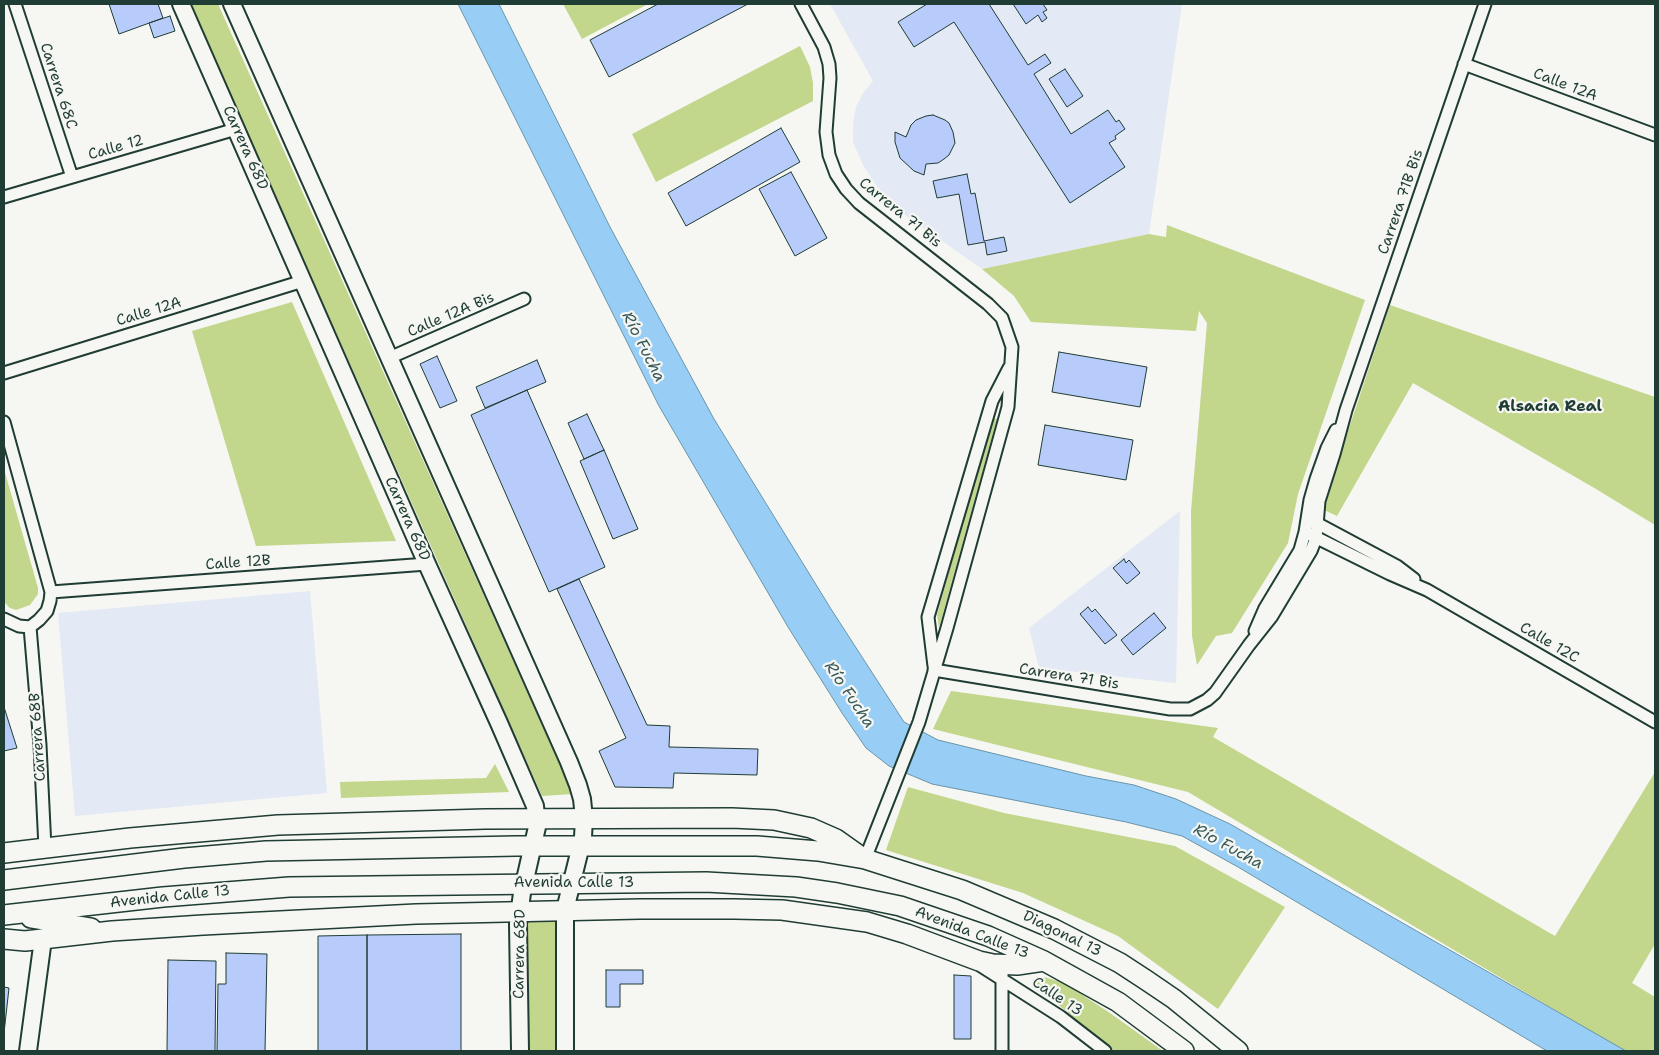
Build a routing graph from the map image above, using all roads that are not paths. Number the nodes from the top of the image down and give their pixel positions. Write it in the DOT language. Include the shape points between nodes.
graph roads {
  1 [pos="15,4"];
  2 [pos="181,4"];
  3 [pos="232,4"];
  4 [pos="801,4"];
  5 [pos="1485,4"];
  6 [pos="1464,64"];
  7 [pos="236,129"];
  8 [pos="1655,135"];
  9 [pos="72,177"];
  10 [pos="4,197"];
  11 [pos="303,280"];
  12 [pos="524,299"];
  13 [pos="389,358"];
  14 [pos="1011,364"];
  15 [pos="4,373"];
  16 [pos="4,422"];
  17 [pos="1312,521"];
  18 [pos="1310,535"];
  19 [pos="426,564"];
  20 [pos="1427,590"];
  21 [pos="51,592"];
  22 [pos="4,619"];
  23 [pos="30,627"];
  24 [pos="934,670"];
  25 [pos="1198,705"];
  26 [pos="1655,722"];
  27 [pos="537,818"];
  28 [pos="584,818"];
  29 [pos="130,838"];
  30 [pos="581,846"];
  31 [pos="534,847"];
  32 [pos="45,848"];
  33 [pos="4,853"];
  34 [pos="231,854"];
  35 [pos="865,859"];
  36 [pos="4,880"];
  37 [pos="524,883"];
  38 [pos="571,883"];
  39 [pos="900,906"];
  40 [pos="565,910"];
  41 [pos="518,912"];
  42 [pos="7,915"];
  43 [pos="844,918"];
  44 [pos="112,932"];
  45 [pos="4,939"];
  46 [pos="34,940"];
  47 [pos="4,944"];
  48 [pos="1044,961"];
  49 [pos="1002,972"];
  50 [pos="28,1051"];
  51 [pos="520,1051"];
  52 [pos="565,1051"];
  53 [pos="1002,1051"];
  54 [pos="1105,1051"];
  55 [pos="1184,1051"];
  56 [pos="1238,1051"];
  1 -- 9 [label="street, Carrera 68C"];
  2 -- 7 [label="main road, Carrera 68D"];
  3 -- 13 [label="main road"];
  4 -- 14 [label="street, Carrera 71 Bis" via="824,47 829,64 826,132 836,174 859,204 1002,318 1012,347"];
  5 -- 6 [label="street, Carrera 71B Bis"];
  6 -- 8 [label="street, Calle 12A"];
  6 -- 17 [label="street, Carrera 71B Bis" via="1346,410"];
  7 -- 9 [label="street, Calle 12"];
  7 -- 11 [label="main road, Carrera 68D"];
  9 -- 10 [label="street, Calle 12"];
  11 -- 15 [label="street, Calle 12A"];
  11 -- 19 [label="main road, Carrera 68D"];
  12 -- 13 [label="street, Calle 12A Bis"];
  13 -- 28 [label="main road" via="570,762 582,799"];
  14 -- 24 [label="street, Carrera 71 Bis" via="1008,408"];
  14 -- 24 [label="street, Carrera 71 Bis" via="992,401 928,617"];
  16 -- 21 [label="street"];
  17 -- 18 [label="street, Carrera 71B Bis"];
  17 -- 20 [label="street, Calle 12C" via="1397,566"];
  18 -- 20 [label="street, Calle 12C"];
  18 -- 25 [label="street, Carrera 71B Bis" via="1304,565 1272,616 1215,693"];
  19 -- 21 [label="street, Calle 12B"];
  19 -- 27 [label="main road, Carrera 68D" via="521,772"];
  20 -- 26 [label="street, Calle 12C"];
  21 -- 23 [label="street" via="47,610"];
  22 -- 23 [label="street" via="18,626"];
  23 -- 32 [label="street, Carrera 68B"];
  24 -- 25 [label="street, Carrera 71 Bis" via="1170,709 1190,709"];
  24 -- 35 [label="street, Carrera 71 Bis" via="920,722"];
  27 -- 28 [label="main road"];
  27 -- 29 [label="main road" via="278,825"];
  27 -- 31 [label="main road, Carrera 68D"];
  28 -- 30 [label="main road"];
  28 -- 35 [label="main road" via="774,820 823,833"];
  29 -- 32 [label="main road"];
  29 -- 34 [label="main road"];
  30 -- 31 [label="main road"];
  30 -- 35 [label="main road" via="757,846 818,850"];
  30 -- 38 [label="main road"];
  31 -- 34 [label="main road"];
  31 -- 37 [label="main road, Carrera 68D"];
  32 -- 33 [label="main road"];
  34 -- 36 [label="main road"];
  35 -- 56 [label="main road, Diagonal 13" via="969,893 1094,949 1174,999"];
  37 -- 38 [label="main road, Avenida Calle 13"];
  37 -- 41 [label="main road, Carrera 68D"];
  37 -- 42 [label="main road, Avenida Calle 13" via="289,887"];
  38 -- 39 [label="main road, Avenida Calle 13" via="758,884 837,893"];
  38 -- 40 [label="main road"];
  39 -- 43 [label="main road"];
  39 -- 48 [label="main road, Avenida Calle 13" via="988,936"];
  40 -- 41 [label="main road, Avenida Calle 13"];
  40 -- 43 [label="main road, Avenida Calle 13" via="782,910"];
  40 -- 52 [label="main road"];
  41 -- 44 [label="main road, Avenida Calle 13" via="397,915"];
  41 -- 51 [label="main road, Carrera 68D"];
  42 -- 44 [label="main road"];
  43 -- 49 [label="main road, Avenida Calle 13" via="883,926"];
  44 -- 46 [label="main road, Avenida Calle 13"];
  45 -- 46 [label="main road, Avenida Calle 13"];
  46 -- 47 [label="main road"];
  46 -- 50 [label="main road"];
  48 -- 49 [label="main road, Avenida Calle 13"];
  48 -- 55 [label="main road" via="1118,1002"];
  49 -- 53 [label="street"];
  49 -- 54 [label="street, Calle 13"];
}
